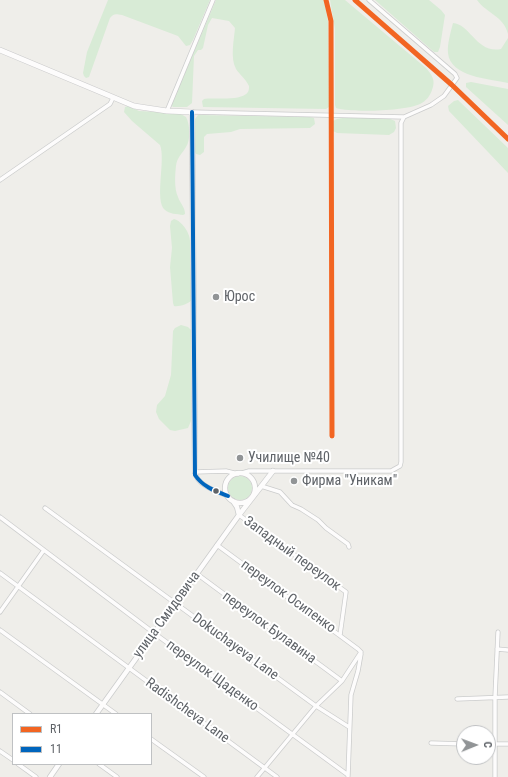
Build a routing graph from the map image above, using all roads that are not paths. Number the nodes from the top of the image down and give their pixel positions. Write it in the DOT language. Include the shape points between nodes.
graph roads {
  1 [pos="213,0"];
  2 [pos="369,0"];
  3 [pos="0,50"];
  4 [pos="113,98"];
  5 [pos="167,111"];
  6 [pos="192,112"];
  7 [pos="404,117"];
  8 [pos="0,180"];
  9 [pos="273,471"];
  10 [pos="196,472"];
  11 [pos="240,473"];
  12 [pos="261,486"];
  13 [pos="228,496"];
  14 [pos="253,496"];
  15 [pos="233,501"];
  16 [pos="45,508"];
  17 [pos="239,515"];
  18 [pos="0,517"];
  19 [pos="217,545"];
  20 [pos="349,547"];
  21 [pos="44,550"];
  22 [pos="0,573"];
  23 [pos="197,574"];
  24 [pos="18,587"];
  25 [pos="176,603"];
  26 [pos="0,612"];
  27 [pos="0,630"];
  28 [pos="498,632"];
  29 [pos="154,633"];
  30 [pos="340,635"];
  31 [pos="497,649"];
  32 [pos="508,650"];
  33 [pos="360,651"];
  34 [pos="129,668"];
  35 [pos="342,681"];
  36 [pos="0,692"];
  37 [pos="495,697"];
  38 [pos="508,697"];
  39 [pos="457,699"];
  40 [pos="103,704"];
  41 [pos="316,706"];
  42 [pos="29,713"];
  43 [pos="97,713"];
  44 [pos="115,713"];
  45 [pos="495,725"];
  46 [pos="349,727"];
  47 [pos="292,734"];
  48 [pos="152,740"];
  49 [pos="431,743"];
  50 [pos="456,744"];
  51 [pos="508,744"];
  52 [pos="496,745"];
  53 [pos="0,751"];
  54 [pos="12,759"];
  55 [pos="19,765"];
  56 [pos="59,765"];
  57 [pos="100,765"];
  58 [pos="495,765"];
  59 [pos="265,768"];
  60 [pos="348,776"];
  61 [pos="36,777"];
  62 [pos="50,777"];
  63 [pos="117,777"];
  64 [pos="204,777"];
  65 [pos="257,777"];
  66 [pos="277,777"];
  67 [pos="495,777"];
  1 -- 5 [label="street"];
  2 -- 7 [label="street" via="457,78 444,96"];
  3 -- 4 [label="main road"];
  4 -- 5 [label="main road" via="140,108"];
  4 -- 8 [label="street" via="110,104"];
  5 -- 6 [label="main road"];
  6 -- 7 [label="street"];
  6 -- 10 [label="main road"];
  7 -- 9 [label="street" via="401,123 400,466 391,471"];
  9 -- 11 [label="street"];
  9 -- 12 [label="street, улица Смидовича"];
  10 -- 11 [label="street" via="226,470"];
  10 -- 13 [label="street" via="198,479 209,489"];
  11 -- 13 [label="street" via="231,476 226,482"];
  11 -- 14 [label="street" via="248,476 253,482"];
  12 -- 14 [label="street, улица Смидовича"];
  12 -- 20 [label="street" via="280,492 292,505 314,517"];
  13 -- 15 [label="street"];
  14 -- 15 [label="street" via="244,503"];
  14 -- 17 [label="street, улица Смидовича"];
  15 -- 17 [label="street"];
  16 -- 25 [label="street, Dokuchayeva Lane"];
  17 -- 19 [label="street, улица Смидовича"];
  17 -- 30 [label="street, Западный переулок" via="346,592"];
  18 -- 21 [label="street, переулок Щаденко"];
  19 -- 23 [label="street, улица Смидовича"];
  19 -- 30 [label="street, переулок Осипенко"];
  21 -- 24 [label="street"];
  21 -- 29 [label="street, переулок Щаденко"];
  22 -- 24 [label="street, Radishcheva Lane"];
  23 -- 25 [label="street, улица Смидовича"];
  23 -- 35 [label="street, переулок Булавина"];
  24 -- 26 [label="street"];
  24 -- 34 [label="street, Radishcheva Lane"];
  25 -- 29 [label="street, улица Смидовича"];
  25 -- 41 [label="street, Dokuchayeva Lane"];
  27 -- 40 [label="street"];
  28 -- 31 [label="street"];
  29 -- 34 [label="street, улица Смидовича"];
  29 -- 47 [label="street, переулок Щаденко"];
  30 -- 33 [label="street, переулок Осипенко"];
  31 -- 32 [label="street"];
  31 -- 37 [label="street"];
  33 -- 35 [label="street"];
  33 -- 46 [label="street" via="358,672 351,695"];
  34 -- 40 [label="street, улица Смидовича"];
  34 -- 59 [label="street, Radishcheva Lane"];
  35 -- 41 [label="street"];
  36 -- 42 [label="street"];
  37 -- 38 [label="street"];
  37 -- 39 [label="street"];
  37 -- 45 [label="street"];
  40 -- 43 [label="street, улица Смидовича"];
  40 -- 44 [label="street"];
  41 -- 46 [label="street, Dokuchayeva Lane"];
  41 -- 47 [label="street"];
  46 -- 60 [label="street"];
  47 -- 59 [label="street"];
  47 -- 60 [label="street, переулок Щаденко"];
  48 -- 64 [label="street"];
  49 -- 50 [label="street"];
  51 -- 52 [label="street"];
  53 -- 54 [label="street"];
  55 -- 61 [label="street"];
  56 -- 62 [label="street"];
  57 -- 63 [label="street"];
  58 -- 67 [label="street"];
  59 -- 65 [label="street"];
  59 -- 66 [label="street, Radishcheva Lane"];
}
